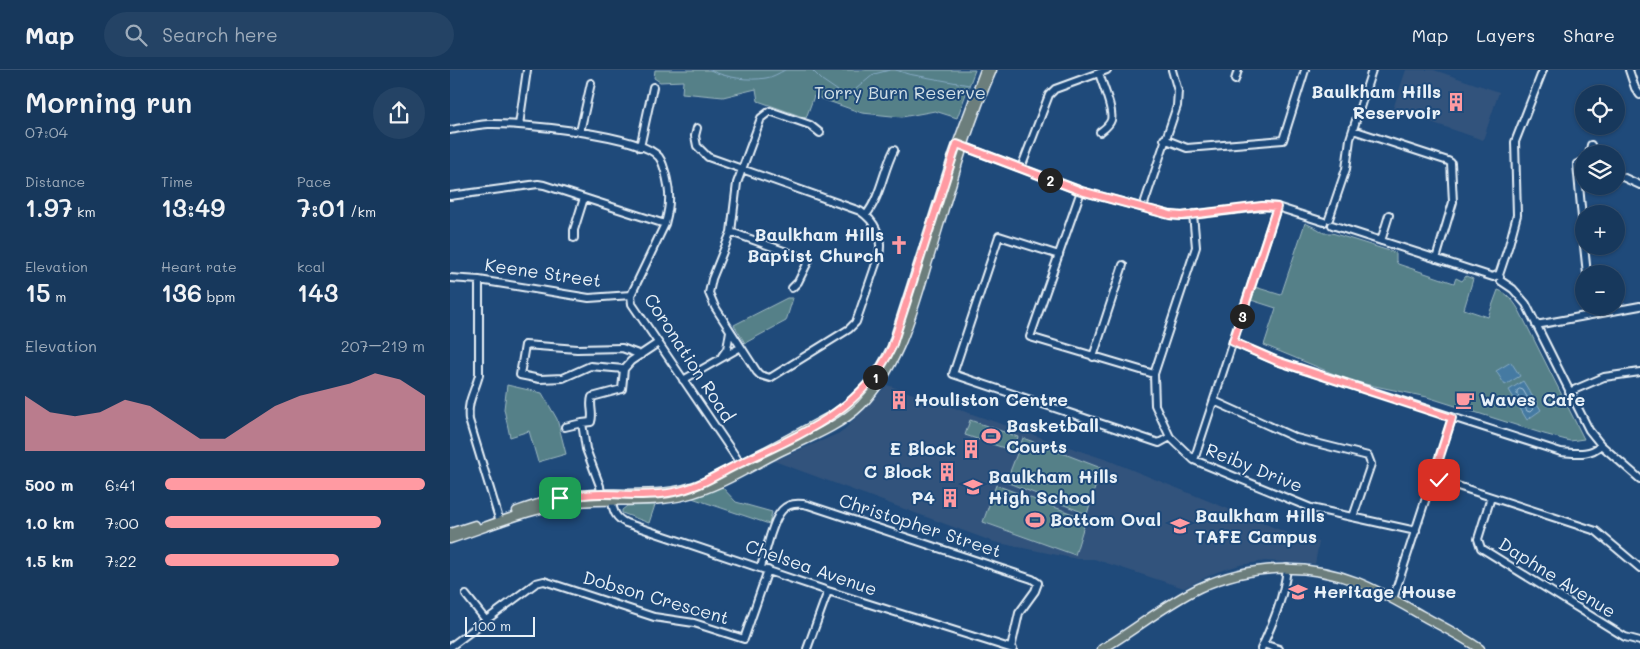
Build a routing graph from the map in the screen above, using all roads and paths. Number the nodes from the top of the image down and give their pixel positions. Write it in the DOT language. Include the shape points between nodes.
graph roads {
  1 [pos="527,70"];
  2 [pos="985,70"];
  3 [pos="992,70"];
  4 [pos="1107,70"];
  5 [pos="1172,70"];
  6 [pos="1238,70"];
  7 [pos="1305,70"];
  8 [pos="1372,70"];
  9 [pos="1629,70"];
  10 [pos="1541,71"];
  11 [pos="1086,73"];
  12 [pos="1099,73"];
  13 [pos="1235,80"];
  14 [pos="591,83"];
  15 [pos="653,87"];
  16 [pos="1640,95"];
  17 [pos="519,126"];
  18 [pos="697,128"];
  19 [pos="450,130"];
  20 [pos="1353,130"];
  21 [pos="580,132"];
  22 [pos="1100,132"];
  23 [pos="820,134"];
  24 [pos="1164,139"];
  25 [pos="961,146"];
  26 [pos="640,147"];
  27 [pos="894,150"];
  28 [pos="742,168"];
  29 [pos="1021,168"];
  30 [pos="1625,178"];
  31 [pos="1640,185"];
  32 [pos="1081,191"];
  33 [pos="450,196"];
  34 [pos="584,198"];
  35 [pos="1142,207"];
  36 [pos="1277,207"];
  37 [pos="1194,214"];
  38 [pos="866,215"];
  39 [pos="1389,215"];
  40 [pos="1328,222"];
  41 [pos="666,224"];
  42 [pos="731,232"];
  43 [pos="574,238"];
  44 [pos="1381,241"];
  45 [pos="1059,255"];
  46 [pos="1436,259"];
  47 [pos="1123,265"];
  48 [pos="450,278"];
  49 [pos="1497,278"];
  50 [pos="479,280"];
  51 [pos="792,288"];
  52 [pos="631,295"];
  53 [pos="1640,306"];
  54 [pos="1625,307"];
  55 [pos="1576,315"];
  56 [pos="1536,325"];
  57 [pos="730,331"];
  58 [pos="1233,342"];
  59 [pos="658,343"];
  60 [pos="741,347"];
  61 [pos="641,355"];
  62 [pos="722,357"];
  63 [pos="1093,357"];
  64 [pos="624,369"];
  65 [pos="1640,372"];
  66 [pos="1154,374"];
  67 [pos="683,380"];
  68 [pos="1570,392"];
  69 [pos="1214,401"];
  70 [pos="1452,418"];
  71 [pos="582,423"];
  72 [pos="565,427"];
  73 [pos="1170,437"];
  74 [pos="1602,445"];
  75 [pos="1375,452"];
  76 [pos="1369,457"];
  77 [pos="1194,460"];
  78 [pos="742,467"];
  79 [pos="1433,478"];
  80 [pos="1640,479"];
  81 [pos="600,494"];
  82 [pos="1491,497"];
  83 [pos="612,498"];
  84 [pos="1353,517"];
  85 [pos="499,519"];
  86 [pos="1416,531"];
  87 [pos="450,533"];
  88 [pos="450,539"];
  89 [pos="760,567"];
  90 [pos="1287,568"];
  91 [pos="1640,568"];
  92 [pos="768,570"];
  93 [pos="828,592"];
  94 [pos="466,595"];
  95 [pos="1393,600"];
  96 [pos="485,619"];
  97 [pos="1640,641"];
  98 [pos="1262,646"];
  99 [pos="450,647"];
  100 [pos="808,649"];
  101 [pos="1012,649"];
  102 [pos="1102,649"];
  103 [pos="1279,649"];
  104 [pos="1480,649"];
  1 -- 17 [label="street"];
  2 -- 25 [label="main road"];
  3 -- 25 [label="main road"];
  4 -- 12 [label="street"];
  5 -- 24 [label="street" via="1178,91 1177,106"];
  6 -- 13 [label="street"];
  7 -- 24 [label="street" via="1282,140 1187,148"];
  8 -- 20 [label="street"];
  9 -- 16 [label="street" via="1634,88"];
  10 -- 49 [label="street" via="1515,142 1517,215"];
  11 -- 12 [label="street"];
  11 -- 29 [label="street" via="1049,95"];
  12 -- 22 [label="street" via="1112,118"];
  14 -- 21 [label="street"];
  15 -- 26 [label="street"];
  17 -- 19 [label="street, Coronation Road" via="486,124"];
  17 -- 21 [label="street, Coronation Road"];
  18 -- 28 [label="street" via="696,142 701,152"];
  20 -- 40 [label="street" via="1346,169"];
  20 -- 46 [label="street" via="1451,163 1453,202"];
  21 -- 26 [label="street, Coronation Road"];
  23 -- 28 [label="street" via="810,125 770,111 761,118"];
  24 -- 35 [label="street"];
  25 -- 29 [label="street"];
  25 -- 78 [label="main road" via="910,321 886,374 859,407 845,418"];
  26 -- 41 [label="street, Coronation Road" via="661,161 670,200"];
  27 -- 38 [label="street" via="876,200"];
  28 -- 38 [label="street"];
  28 -- 42 [label="street"];
  29 -- 32 [label="street"];
  30 -- 31 [label="street"];
  32 -- 35 [label="street"];
  32 -- 45 [label="street"];
  33 -- 34 [label="street" via="538,184"];
  34 -- 41 [label="street"];
  34 -- 43 [label="street"];
  35 -- 37 [label="street" via="1170,215"];
  36 -- 37 [label="street"];
  36 -- 40 [label="street"];
  36 -- 58 [label="street"];
  37 -- 66 [label="street, Reiby Drive" via="1196,247"];
  38 -- 60 [label="street" via="876,228 880,249 853,326 770,378 760,376"];
  39 -- 44 [label="street"];
  40 -- 44 [label="street"];
  41 -- 52 [label="street, Coronation Road"];
  42 -- 51 [label="street" via="809,260"];
  42 -- 57 [label="street" via="709,293"];
  44 -- 46 [label="street"];
  45 -- 63 [label="street" via="1030,337"];
  45 -- 73 [label="street" via="999,236 953,374 1159,443"];
  46 -- 49 [label="street"];
  47 -- 63 [label="street"];
  48 -- 50 [label="street, Keene Street"];
  49 -- 56 [label="street" via="1522,299"];
  50 -- 52 [label="street, Keene Street" via="589,298"];
  50 -- 85 [label="street" via="479,375 468,410"];
  52 -- 59 [label="street, Coronation Road" via="632,304"];
  53 -- 54 [label="street"];
  55 -- 56 [label="street"];
  56 -- 68 [label="street"];
  57 -- 60 [label="street"];
  57 -- 62 [label="street"];
  58 -- 69 [label="street"];
  58 -- 70 [label="street" via="1277,361"];
  59 -- 61 [label="street"];
  59 -- 67 [label="street, Coronation Road"];
  60 -- 62 [label="street"];
  61 -- 64 [label="street"];
  61 -- 64 [label="street" via="622,348 525,345 520,375 540,379 564,378 590,366"];
  62 -- 67 [label="street"];
  63 -- 66 [label="street"];
  64 -- 71 [label="street" via="622,389 592,397 591,422"];
  65 -- 68 [label="street" via="1604,377"];
  66 -- 73 [label="street, Reiby Drive" via="1155,405"];
  67 -- 78 [label="street, Coronation Road"];
  68 -- 74 [label="street" via="1586,425"];
  69 -- 76 [label="street" via="1296,438"];
  69 -- 77 [label="street"];
  70 -- 74 [label="street" via="1561,452 1589,453"];
  70 -- 79 [label="street"];
  71 -- 72 [label="street"];
  71 -- 81 [label="street" via="586,449"];
  73 -- 77 [label="street, Reiby Drive"];
  74 -- 80 [label="street"];
  75 -- 76 [label="street"];
  76 -- 84 [label="street" via="1371,464"];
  77 -- 84 [label="street, Reiby Drive" via="1311,508"];
  78 -- 83 [label="main road" via="712,486 684,495 652,500"];
  79 -- 82 [label="street"];
  79 -- 86 [label="street"];
  81 -- 83 [label="main road"];
  81 -- 85 [label="main road" via="555,499"];
  82 -- 91 [label="street" via="1596,531"];
  82 -- 97 [label="street, Daphne Avenue" via="1478,539 1481,548 1625,637"];
  83 -- 85 [label="main road" via="552,506"];
  83 -- 89 [label="street, Chelsea Avenue" via="616,516 626,523"];
  84 -- 86 [label="street, Reiby Drive"];
  85 -- 87 [label="main road"];
  85 -- 88 [label="main road"];
  86 -- 95 [label="street"];
  89 -- 92 [label="street, Chelsea Avenue"];
  89 -- 101 [label="street, Christopher Street" via="778,514 790,505 808,505 1038,583 1019,613"];
  90 -- 95 [label="main road" via="1341,576"];
  90 -- 98 [label="street" via="1277,612"];
  90 -- 102 [label="main road" via="1247,572 1198,588"];
  92 -- 93 [label="street, Chelsea Avenue"];
  92 -- 96 [label="street, Dobson Crescent" via="744,639 694,623 654,617 544,581 536,583"];
  93 -- 100 [label="street"];
  93 -- 101 [label="street, Chelsea Avenue"];
  94 -- 96 [label="street"];
  95 -- 104 [label="main road"];
  96 -- 99 [label="street, Dobson Crescent"];
  98 -- 103 [label="street"];
}
